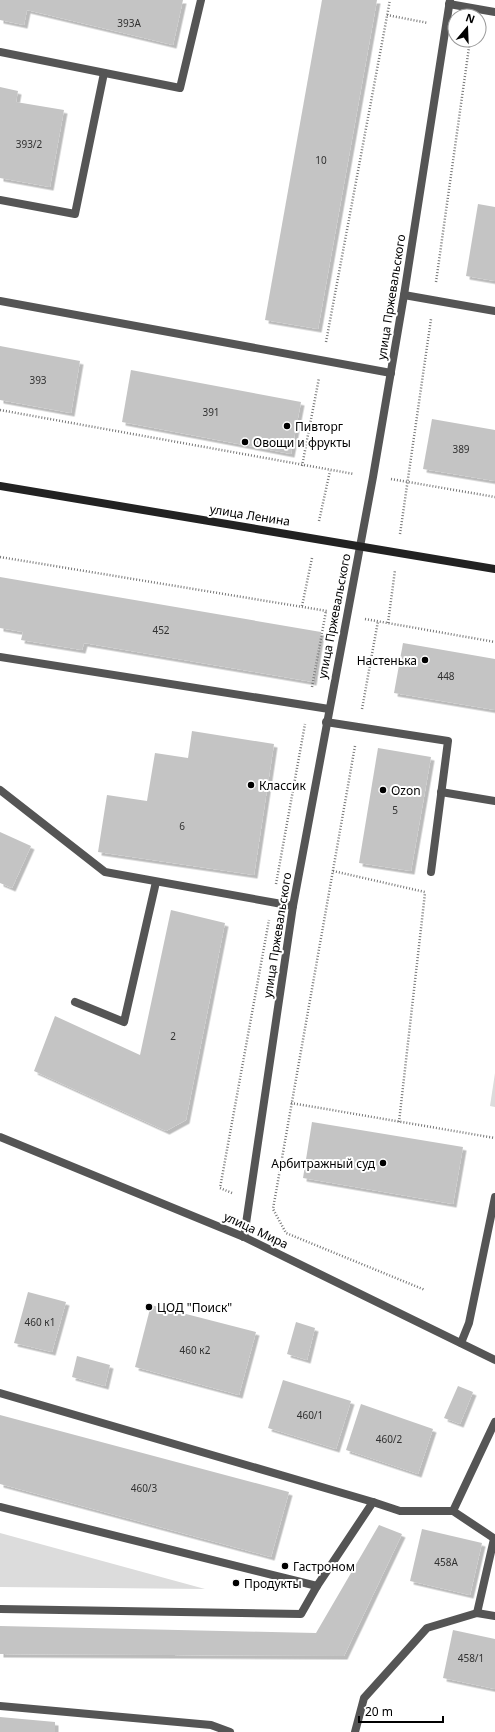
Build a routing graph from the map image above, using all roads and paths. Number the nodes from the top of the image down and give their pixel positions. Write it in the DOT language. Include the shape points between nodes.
graph roads {
  1 [pos="201,0"];
  2 [pos="390,0"];
  3 [pos="450,2"];
  4 [pos="495,12"];
  5 [pos="387,15"];
  6 [pos="445,25"];
  7 [pos="469,48"];
  8 [pos="0,52"];
  9 [pos="104,73"];
  10 [pos="0,200"];
  11 [pos="404,295"];
  12 [pos="434,300"];
  13 [pos="0,301"];
  14 [pos="495,311"];
  15 [pos="323,360"];
  16 [pos="391,373"];
  17 [pos="0,410"];
  18 [pos="302,466"];
  19 [pos="373,476"];
  20 [pos="406,480"];
  21 [pos="0,486"];
  22 [pos="495,497"];
  23 [pos="360,545"];
  24 [pos="0,558"];
  25 [pos="495,569"];
  26 [pos="348,615"];
  27 [pos="378,621"];
  28 [pos="495,642"];
  29 [pos="0,657"];
  30 [pos="329,709"];
  31 [pos="326,722"];
  32 [pos="359,727"];
  33 [pos="0,790"];
  34 [pos="441,792"];
  35 [pos="495,801"];
  36 [pos="333,871"];
  37 [pos="431,872"];
  38 [pos="156,882"];
  39 [pos="425,893"];
  40 [pos="293,906"];
  41 [pos="76,1002"];
  42 [pos="291,1103"];
  43 [pos="399,1122"];
  44 [pos="0,1137"];
  45 [pos="495,1138"];
  46 [pos="495,1197"];
  47 [pos="244,1237"];
  48 [pos="425,1290"];
  49 [pos="461,1343"];
  50 [pos="495,1360"];
  51 [pos="0,1393"];
  52 [pos="495,1422"];
  53 [pos="373,1502"];
  54 [pos="0,1508"];
  55 [pos="453,1511"];
  56 [pos="494,1539"];
  57 [pos="317,1586"];
  58 [pos="0,1609"];
  59 [pos="477,1613"];
  60 [pos="495,1616"];
  61 [pos="0,1706"];
  62 [pos="230,1732"];
  63 [pos="355,1732"];
  1 -- 9 [label="street" via="180,88"];
  2 -- 5 [label="path"];
  3 -- 4 [label="street"];
  3 -- 6 [label="street, улица Пржевальского"];
  5 -- 6 [label="path" via="417,23"];
  5 -- 15 [label="path"];
  6 -- 11 [label="street, улица Пржевальского"];
  7 -- 12 [label="path"];
  8 -- 9 [label="street"];
  9 -- 10 [label="street" via="75,214"];
  11 -- 12 [label="street"];
  11 -- 16 [label="street, улица Пржевальского"];
  12 -- 14 [label="street"];
  12 -- 20 [label="path"];
  13 -- 15 [label="street"];
  15 -- 16 [label="street"];
  15 -- 18 [label="path"];
  16 -- 19 [label="street, улица Пржевальского"];
  17 -- 18 [label="path"];
  18 -- 19 [label="path"];
  19 -- 20 [label="path"];
  19 -- 23 [label="street, улица Пржевальского"];
  20 -- 22 [label="path"];
  21 -- 23 [label="main road, улица Ленина"];
  23 -- 25 [label="main road, улица Ленина"];
  23 -- 26 [label="street, улица Пржевальского"];
  24 -- 26 [label="path"];
  26 -- 27 [label="path"];
  26 -- 30 [label="street, улица Пржевальского"];
  27 -- 28 [label="path"];
  27 -- 32 [label="path"];
  29 -- 30 [label="street"];
  30 -- 31 [label="street, улица Пржевальского"];
  31 -- 32 [label="street"];
  31 -- 40 [label="street, улица Пржевальского"];
  32 -- 34 [label="street" via="448,741"];
  32 -- 36 [label="path"];
  33 -- 38 [label="street" via="105,872"];
  34 -- 35 [label="street"];
  34 -- 37 [label="street"];
  36 -- 39 [label="path"];
  36 -- 42 [label="path"];
  37 -- 39 [label="path"];
  38 -- 40 [label="street"];
  38 -- 41 [label="street" via="124,1022"];
  39 -- 43 [label="path"];
  40 -- 47 [label="street, улица Пржевальского"];
  42 -- 43 [label="path"];
  42 -- 48 [label="path" via="273,1209 286,1233"];
  43 -- 45 [label="path"];
  44 -- 47 [label="street, улица Мира"];
  46 -- 49 [label="street" via="469,1323"];
  47 -- 49 [label="street, улица Мира"];
  49 -- 50 [label="street, улица Мира"];
  51 -- 53 [label="street"];
  52 -- 55 [label="street"];
  53 -- 55 [label="street" via="400,1511"];
  53 -- 57 [label="street"];
  54 -- 57 [label="street"];
  55 -- 56 [label="street"];
  56 -- 59 [label="street"];
  57 -- 58 [label="street" via="301,1614"];
  59 -- 60 [label="street"];
  59 -- 63 [label="street" via="427,1628 364,1698"];
  61 -- 62 [label="street" via="211,1725"];
}
